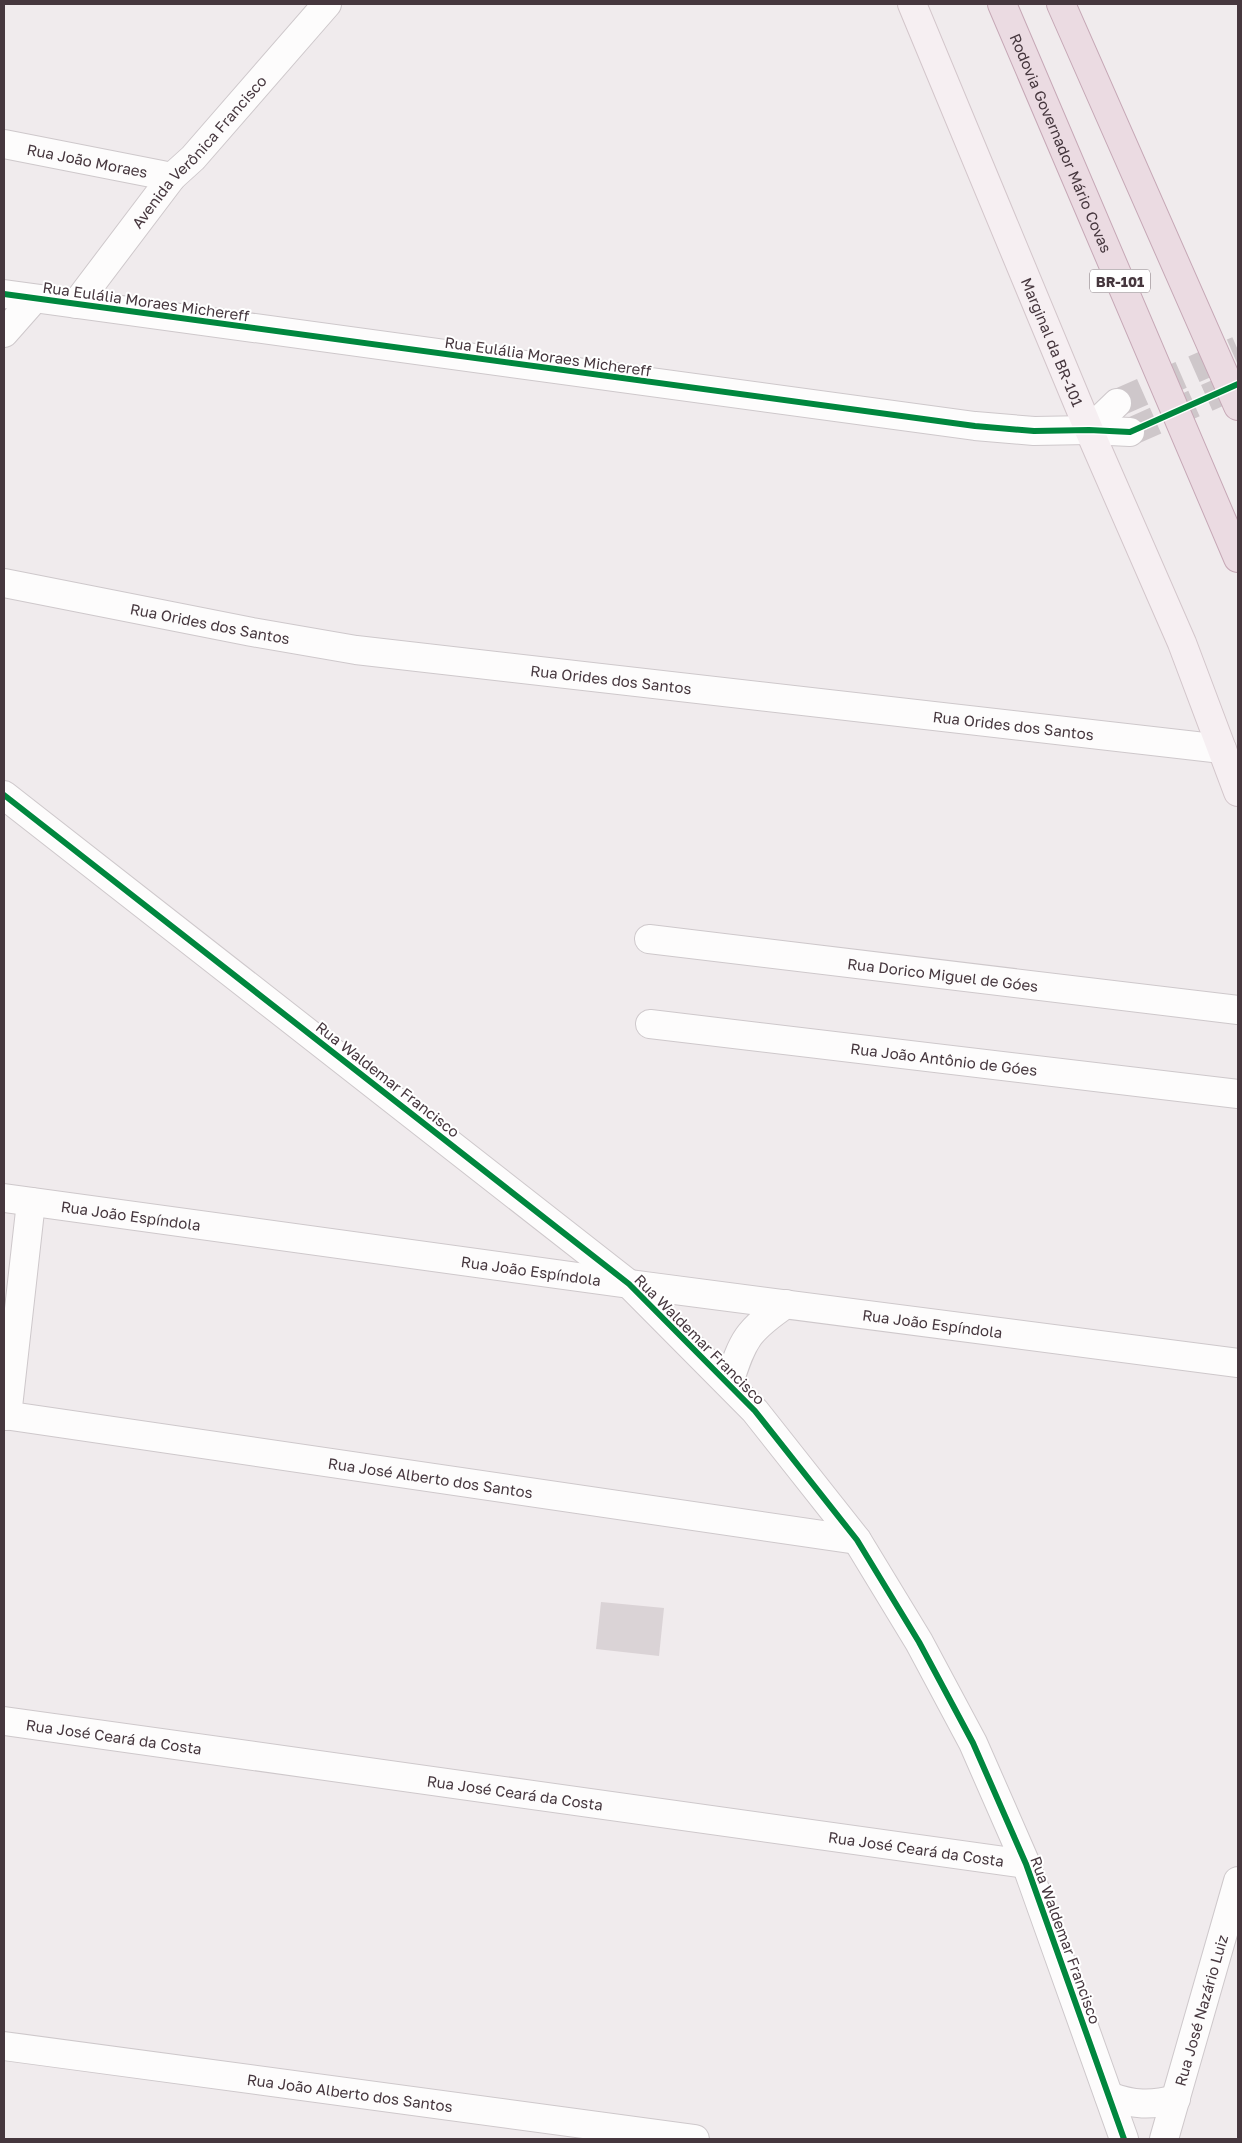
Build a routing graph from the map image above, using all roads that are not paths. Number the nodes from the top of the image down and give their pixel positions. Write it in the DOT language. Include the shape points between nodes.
graph roads {
  1 [pos="327,4"];
  2 [pos="912,4"];
  3 [pos="1002,4"];
  4 [pos="1061,4"];
  5 [pos="4,144"];
  6 [pos="172,177"];
  7 [pos="4,294"];
  8 [pos="34,299"];
  9 [pos="76,304"];
  10 [pos="4,333"];
  11 [pos="1117,403"];
  12 [pos="1238,406"];
  13 [pos="1089,430"];
  14 [pos="1130,432"];
  15 [pos="1238,558"];
  16 [pos="4,582"];
  17 [pos="1222,748"];
  18 [pos="1238,792"];
  19 [pos="4,795"];
  20 [pos="649,939"];
  21 [pos="1238,1010"];
  22 [pos="650,1024"];
  23 [pos="1238,1094"];
  24 [pos="4,1198"];
  25 [pos="31,1202"];
  26 [pos="629,1284"];
  27 [pos="786,1304"];
  28 [pos="1238,1363"];
  29 [pos="729,1383"];
  30 [pos="5,1415"];
  31 [pos="856,1540"];
  32 [pos="4,1721"];
  33 [pos="1026,1864"];
  34 [pos="1238,1881"];
  35 [pos="4,2046"];
  36 [pos="1109,2096"];
  37 [pos="1176,2099"];
  38 [pos="695,2139"];
  39 [pos="1124,2139"];
  40 [pos="1164,2139"];
  1 -- 6 [label="street, Avenida Verônica Francisco" via="193,158"];
  2 -- 13 [label="main road, Marginal da BR-101"];
  3 -- 15 [label="highway, Rodovia Governador Mário Covas / BR-101"];
  4 -- 12 [label="highway"];
  5 -- 6 [label="street, Rua João Moraes"];
  6 -- 9 [label="street, Avenida Verônica Francisco"];
  7 -- 8 [label="street, Rua Eulália Moraes Michereff"];
  8 -- 9 [label="street, Rua Eulália Moraes Michereff"];
  8 -- 10 [label="street"];
  9 -- 13 [label="street, Rua Eulália Moraes Michereff" via="975,426 1034,431"];
  11 -- 13 [label="street"];
  13 -- 14 [label="street, Rua Eulália Moraes Michereff"];
  13 -- 17 [label="main road, Marginal da BR-101" via="1182,643"];
  16 -- 17 [label="street, Rua Orides dos Santos" via="356,650"];
  17 -- 18 [label="main road, Marginal da BR-101"];
  19 -- 26 [label="street, Rua Waldemar Francisco"];
  20 -- 21 [label="street, Rua Dorico Miguel de Góes"];
  22 -- 23 [label="street, Rua João Antônio de Góes"];
  24 -- 25 [label="street, Rua João Espíndola"];
  25 -- 26 [label="street, Rua João Espíndola"];
  25 -- 30 [label="street"];
  26 -- 27 [label="street, Rua João Espíndola"];
  26 -- 29 [label="street, Rua Waldemar Francisco"];
  27 -- 28 [label="street, Rua João Espíndola"];
  27 -- 29 [label="street" via="757,1324 743,1344"];
  29 -- 31 [label="street, Rua Waldemar Francisco" via="755,1411"];
  30 -- 31 [label="street, Rua José Alberto dos Santos"];
  31 -- 33 [label="street, Rua Waldemar Francisco" via="919,1642 973,1743"];
  32 -- 33 [label="street, Rua José Ceará da Costa"];
  33 -- 36 [label="street, Rua Waldemar Francisco"];
  34 -- 37 [label="street, Rua José Nazário Luiz"];
  35 -- 38 [label="street, Rua João Alberto dos Santos"];
  36 -- 37 [label="street" via="1144,2105"];
  36 -- 39 [label="street, Rua Waldemar Francisco"];
  37 -- 40 [label="street, Rua José Nazário Luiz"];
}
